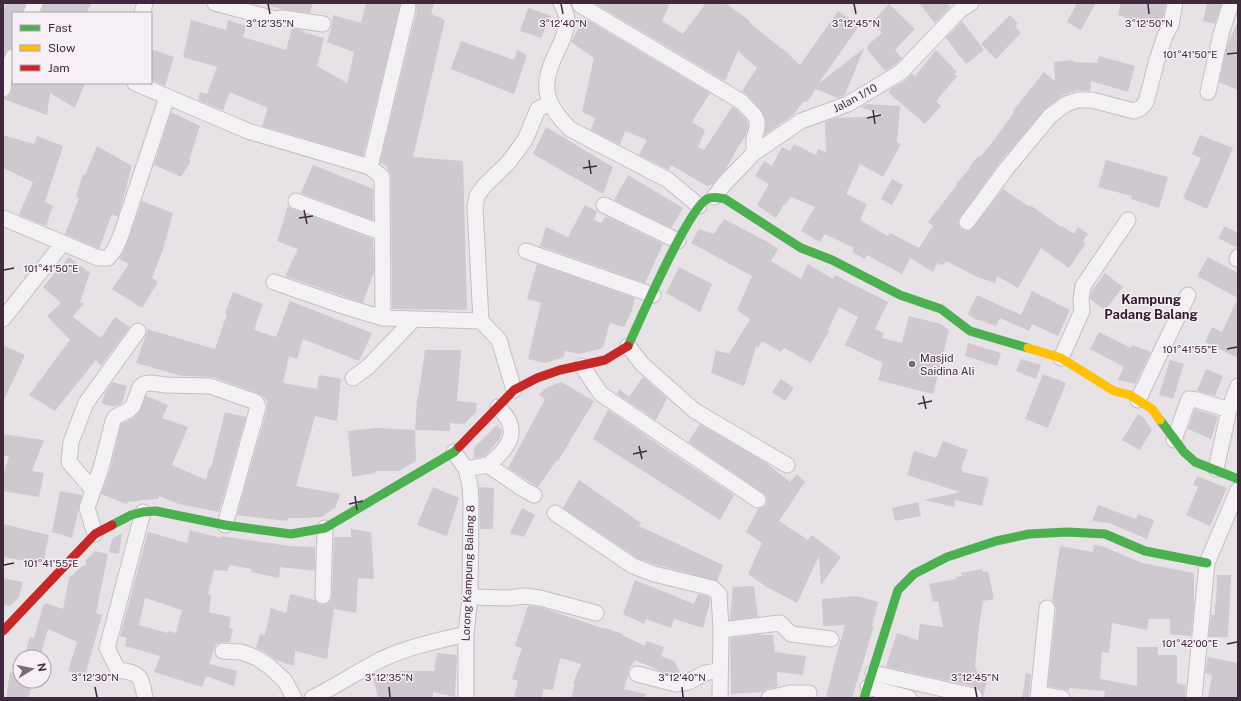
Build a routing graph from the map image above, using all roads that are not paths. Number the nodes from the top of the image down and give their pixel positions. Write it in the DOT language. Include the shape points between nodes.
graph roads {
  1 [pos="215,3"];
  2 [pos="971,3"];
  3 [pos="1175,3"];
  4 [pos="1231,3"];
  5 [pos="581,4"];
  6 [pos="408,8"];
  7 [pos="564,9"];
  8 [pos="322,24"];
  9 [pos="12,59"];
  10 [pos="137,84"];
  11 [pos="3,89"];
  12 [pos="1208,92"];
  13 [pos="167,97"];
  14 [pos="550,103"];
  15 [pos="754,153"];
  16 [pos="370,167"];
  17 [pos="714,197"];
  18 [pos="296,201"];
  19 [pos="604,205"];
  20 [pos="699,206"];
  21 [pos="3,218"];
  22 [pos="1128,220"];
  23 [pos="966,222"];
  24 [pos="383,233"];
  25 [pos="678,240"];
  26 [pos="63,243"];
  27 [pos="526,251"];
  28 [pos="274,282"];
  29 [pos="653,295"];
  30 [pos="1188,295"];
  31 [pos="383,318"];
  32 [pos="3,319"];
  33 [pos="413,320"];
  34 [pos="481,321"];
  35 [pos="138,331"];
  36 [pos="628,346"];
  37 [pos="1061,358"];
  38 [pos="582,366"];
  39 [pos="353,378"];
  40 [pos="1238,386"];
  41 [pos="514,390"];
  42 [pos="1138,400"];
  43 [pos="498,407"];
  44 [pos="1229,410"];
  45 [pos="1174,440"];
  46 [pos="454,452"];
  47 [pos="488,465"];
  48 [pos="788,465"];
  49 [pos="466,469"];
  50 [pos="1216,469"];
  51 [pos="1238,479"];
  52 [pos="93,490"];
  53 [pos="1238,490"];
  54 [pos="534,495"];
  55 [pos="758,500"];
  56 [pos="143,512"];
  57 [pos="555,513"];
  58 [pos="225,525"];
  59 [pos="324,528"];
  60 [pos="95,534"];
  61 [pos="1207,563"];
  62 [pos="323,596"];
  63 [pos="470,596"];
  64 [pos="1047,608"];
  65 [pos="596,613"];
  66 [pos="721,630"];
  67 [pos="3,631"];
  68 [pos="466,634"];
  69 [pos="831,639"];
  70 [pos="223,651"];
  71 [pos="720,670"];
  72 [pos="637,674"];
  73 [pos="868,686"];
  74 [pos="809,693"];
  75 [pos="974,696"];
  76 [pos="1039,696"];
  77 [pos="145,698"];
  78 [pos="294,698"];
  79 [pos="312,698"];
  80 [pos="466,698"];
  81 [pos="720,698"];
  82 [pos="769,698"];
  83 [pos="909,698"];
  84 [pos="1062,698"];
  85 [pos="1194,698"];
  1 -- 8 [label="street" via="275,19"];
  2 -- 15 [label="street, Jalan 1/10" via="960,10 901,72 848,104 801,121"];
  3 -- 23 [label="street" via="1171,25 1157,60 1146,102 1141,108 1134,111 1092,100 1078,100 1066,104 1050,116"];
  4 -- 12 [label="street"];
  5 -- 7 [label="street"];
  5 -- 15 [label="street" via="742,102 757,121"];
  6 -- 16 [label="street"];
  7 -- 14 [label="street" via="565,36 550,65 546,88"];
  9 -- 11 [label="street"];
  10 -- 13 [label="street"];
  13 -- 16 [label="street" via="248,131"];
  13 -- 26 [label="street" via="115,249 108,258 98,258"];
  14 -- 20 [label="street" via="559,118 570,129 668,180"];
  14 -- 34 [label="street" via="538,109 525,140 508,163 477,196 475,207"];
  15 -- 17 [label="street, Jalan 1/10"];
  16 -- 24 [label="street" via="382,177"];
  17 -- 20 [label="street"];
  17 -- 37 [label="street" via="724,199 801,248 832,260 900,295 941,309 970,330"];
  18 -- 24 [label="street"];
  19 -- 25 [label="street"];
  20 -- 25 [label="street"];
  21 -- 26 [label="street"];
  22 -- 37 [label="street" via="1083,286 1082,311"];
  24 -- 31 [label="street"];
  25 -- 29 [label="street"];
  26 -- 32 [label="street"];
  27 -- 29 [label="street"];
  28 -- 31 [label="street"];
  29 -- 36 [label="street"];
  30 -- 42 [label="street"];
  31 -- 33 [label="street"];
  33 -- 34 [label="street"];
  33 -- 39 [label="street" via="369,366"];
  34 -- 41 [label="street" via="499,340"];
  35 -- 52 [label="street" via="86,403 71,442 69,462"];
  36 -- 38 [label="street" via="605,360"];
  36 -- 48 [label="street" via="642,364 695,411"];
  37 -- 42 [label="street" via="1114,391"];
  38 -- 41 [label="street" via="537,378"];
  38 -- 55 [label="street" via="601,394"];
  40 -- 44 [label="street"];
  41 -- 43 [label="street"];
  42 -- 45 [label="street" via="1152,409"];
  43 -- 46 [label="street"];
  43 -- 47 [label="street" via="506,415 512,434 499,456"];
  44 -- 45 [label="street" via="1189,399"];
  44 -- 50 [label="street"];
  45 -- 50 [label="street" via="1195,462"];
  46 -- 49 [label="street, Lorong Kampung Balang 8"];
  46 -- 59 [label="street"];
  47 -- 49 [label="street"];
  47 -- 54 [label="street"];
  49 -- 63 [label="street, Lorong Kampung Balang 8" via="471,503"];
  50 -- 51 [label="street"];
  52 -- 58 [label="street" via="113,421 115,417 129,410 140,387 151,383 210,386 258,404"];
  52 -- 60 [label="street" via="87,508"];
  53 -- 61 [label="street"];
  56 -- 58 [label="street" via="156,511"];
  56 -- 60 [label="street" via="131,515"];
  56 -- 77 [label="street" via="107,648 118,670 132,672 142,680"];
  57 -- 66 [label="street" via="634,566 654,574 712,588 719,594"];
  58 -- 59 [label="street" via="291,534"];
  59 -- 62 [label="street"];
  60 -- 67 [label="street"];
  61 -- 73 [label="street" via="1145,551 1105,534 1067,532 1029,534 996,541 948,557 914,574 898,590"];
  61 -- 85 [label="street"];
  63 -- 65 [label="street" via="540,598"];
  63 -- 68 [label="street, Lorong Kampung Balang 8"];
  64 -- 76 [label="street"];
  66 -- 69 [label="street" via="780,623 791,634"];
  66 -- 71 [label="street"];
  68 -- 79 [label="street" via="415,647 380,660"];
  68 -- 80 [label="street, Lorong Kampung Balang 8"];
  70 -- 78 [label="street" via="240,652 257,658 286,681"];
  71 -- 72 [label="street" via="676,684"];
  71 -- 81 [label="street"];
  73 -- 75 [label="street"];
  73 -- 83 [label="street"];
  74 -- 82 [label="street" via="790,693"];
  76 -- 84 [label="street"];
}
